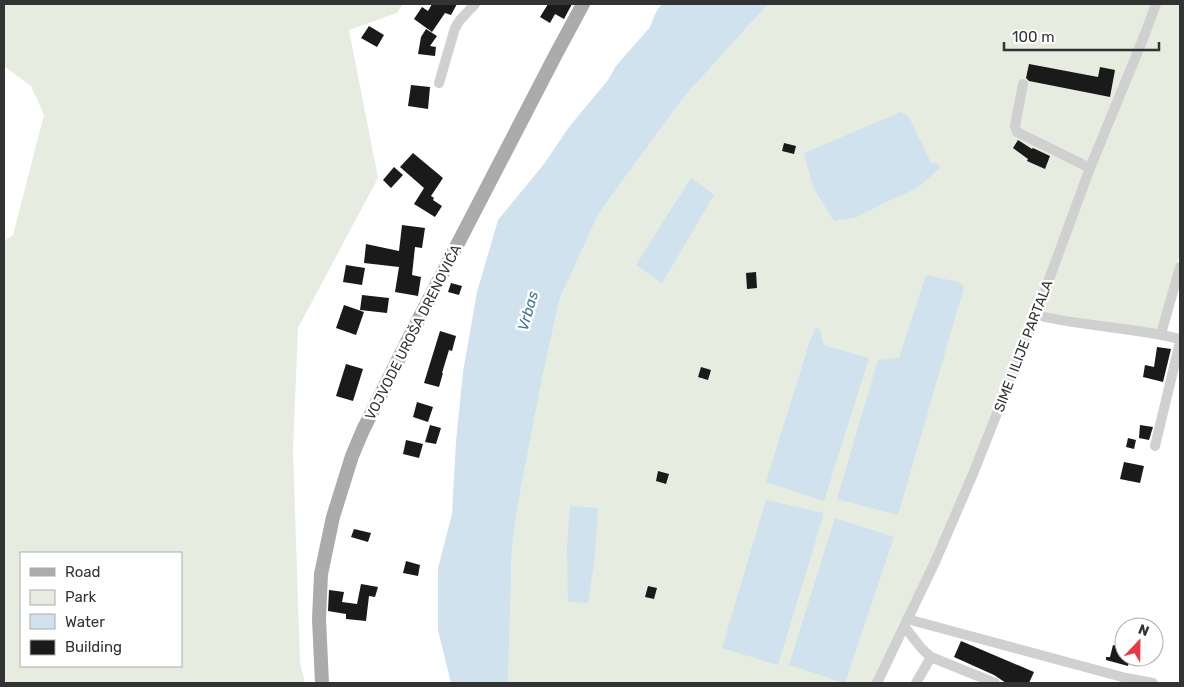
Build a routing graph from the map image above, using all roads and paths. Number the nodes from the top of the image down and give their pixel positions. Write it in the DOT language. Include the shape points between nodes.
graph roads {
  1 [pos="475,4"];
  2 [pos="583,4"];
  3 [pos="1156,4"];
  4 [pos="440,83"];
  5 [pos="1023,84"];
  6 [pos="1090,168"];
  7 [pos="1180,268"];
  8 [pos="1036,314"];
  9 [pos="1162,334"];
  10 [pos="1180,341"];
  11 [pos="1155,446"];
  12 [pos="905,623"];
  13 [pos="931,656"];
  14 [pos="1127,681"];
  15 [pos="322,683"];
  16 [pos="877,683"];
  17 [pos="916,683"];
  18 [pos="995,683"];
  19 [pos="1153,683"];
  1 -- 4 [label="street" via="455,28"];
  2 -- 15 [label="main road, VOJVODE UROŠA DRENOVIĆA" via="410,336 352,456 333,517 321,574"];
  3 -- 6 [label="street, SIME I ILIJE PARTALA"];
  5 -- 6 [label="street" via="1016,132"];
  6 -- 8 [label="street, SIME I ILIJE PARTALA"];
  7 -- 9 [label="street"];
  8 -- 9 [label="street" via="1096,327"];
  8 -- 12 [label="street, SIME I ILIJE PARTALA" via="948,531"];
  9 -- 10 [label="street"];
  10 -- 11 [label="street"];
  12 -- 13 [label="street" via="922,649"];
  12 -- 14 [label="street"];
  12 -- 16 [label="street, SIME I ILIJE PARTALA"];
  13 -- 17 [label="street"];
  13 -- 18 [label="street"];
  14 -- 19 [label="street"];
}
